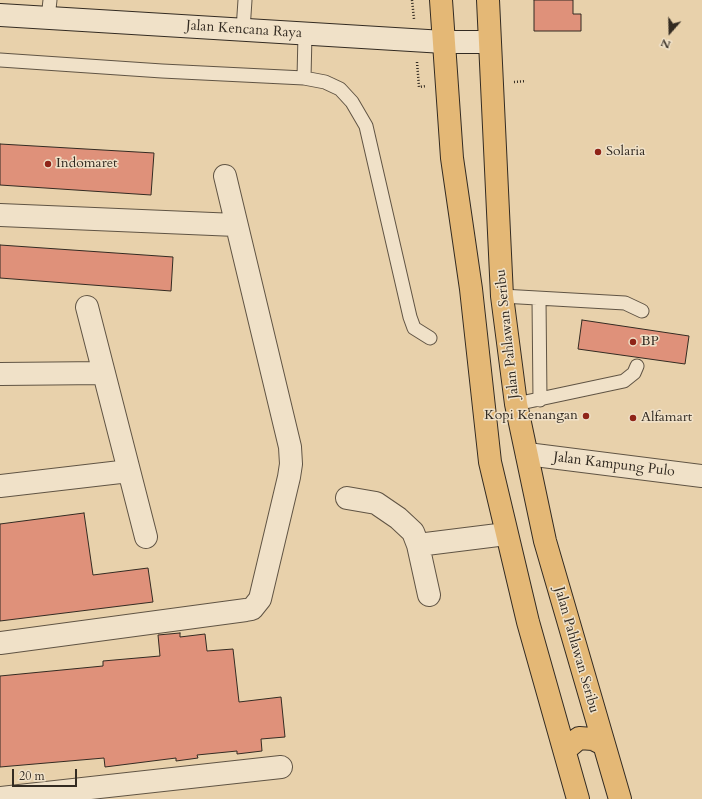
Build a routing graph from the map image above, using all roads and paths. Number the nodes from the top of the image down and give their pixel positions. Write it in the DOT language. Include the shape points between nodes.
graph roads {
  1 [pos="245,0"];
  2 [pos="441,0"];
  3 [pos="488,0"];
  4 [pos="49,9"];
  5 [pos="0,16"];
  6 [pos="243,30"];
  7 [pos="305,34"];
  8 [pos="444,42"];
  9 [pos="489,42"];
  10 [pos="0,60"];
  11 [pos="304,78"];
  12 [pos="225,176"];
  13 [pos="0,215"];
  14 [pos="236,225"];
  15 [pos="502,296"];
  16 [pos="539,299"];
  17 [pos="87,307"];
  18 [pos="642,311"];
  19 [pos="430,338"];
  20 [pos="636,366"];
  21 [pos="104,373"];
  22 [pos="0,374"];
  23 [pos="540,400"];
  24 [pos="516,404"];
  25 [pos="527,454"];
  26 [pos="129,471"];
  27 [pos="702,476"];
  28 [pos="0,486"];
  29 [pos="347,498"];
  30 [pos="506,534"];
  31 [pos="146,537"];
  32 [pos="418,545"];
  33 [pos="429,595"];
  34 [pos="0,643"];
  35 [pos="604,744"];
  36 [pos="564,750"];
  37 [pos="281,766"];
  38 [pos="0,798"];
  39 [pos="578,799"];
  40 [pos="620,799"];
  1 -- 6 [label="lane"];
  2 -- 8 [label="main road"];
  3 -- 9 [label="main road, Jalan Pahlawan Seribu"];
  4 -- 5 [label="street, Jalan Kencana Raya"];
  4 -- 6 [label="street, Jalan Kencana Raya"];
  6 -- 7 [label="street, Jalan Kencana Raya"];
  7 -- 8 [label="street, Jalan Kencana Raya"];
  7 -- 11 [label="lane"];
  8 -- 9 [label="street, Jalan Kencana Raya"];
  8 -- 30 [label="main road" via="452,158 471,289 488,450"];
  9 -- 15 [label="main road, Jalan Pahlawan Seribu"];
  10 -- 11 [label="lane"];
  11 -- 19 [label="lane" via="340,88 366,126 412,323 414,328"];
  12 -- 14 [label="street"];
  13 -- 14 [label="street"];
  14 -- 34 [label="street" via="290,447 289,477 260,599 252,609"];
  15 -- 16 [label="lane"];
  15 -- 24 [label="main road, Jalan Pahlawan Seribu"];
  16 -- 18 [label="lane" via="626,303"];
  16 -- 23 [label="lane"];
  17 -- 21 [label="street"];
  20 -- 23 [label="lane" via="634,373 624,381"];
  21 -- 22 [label="street"];
  21 -- 26 [label="street"];
  23 -- 24 [label="lane"];
  24 -- 25 [label="main road, Jalan Pahlawan Seribu"];
  25 -- 27 [label="street, Jalan Kampung Pulo"];
  25 -- 35 [label="main road, Jalan Pahlawan Seribu" via="545,541"];
  26 -- 28 [label="street"];
  26 -- 31 [label="street"];
  29 -- 32 [label="street" via="376,503 413,532"];
  30 -- 32 [label="street"];
  30 -- 36 [label="main road"];
  32 -- 33 [label="street"];
  35 -- 36 [label="main road" via="593,739 579,738"];
  35 -- 40 [label="main road, Jalan Pahlawan Seribu"];
  36 -- 39 [label="main road"];
  37 -- 38 [label="street"];
}
